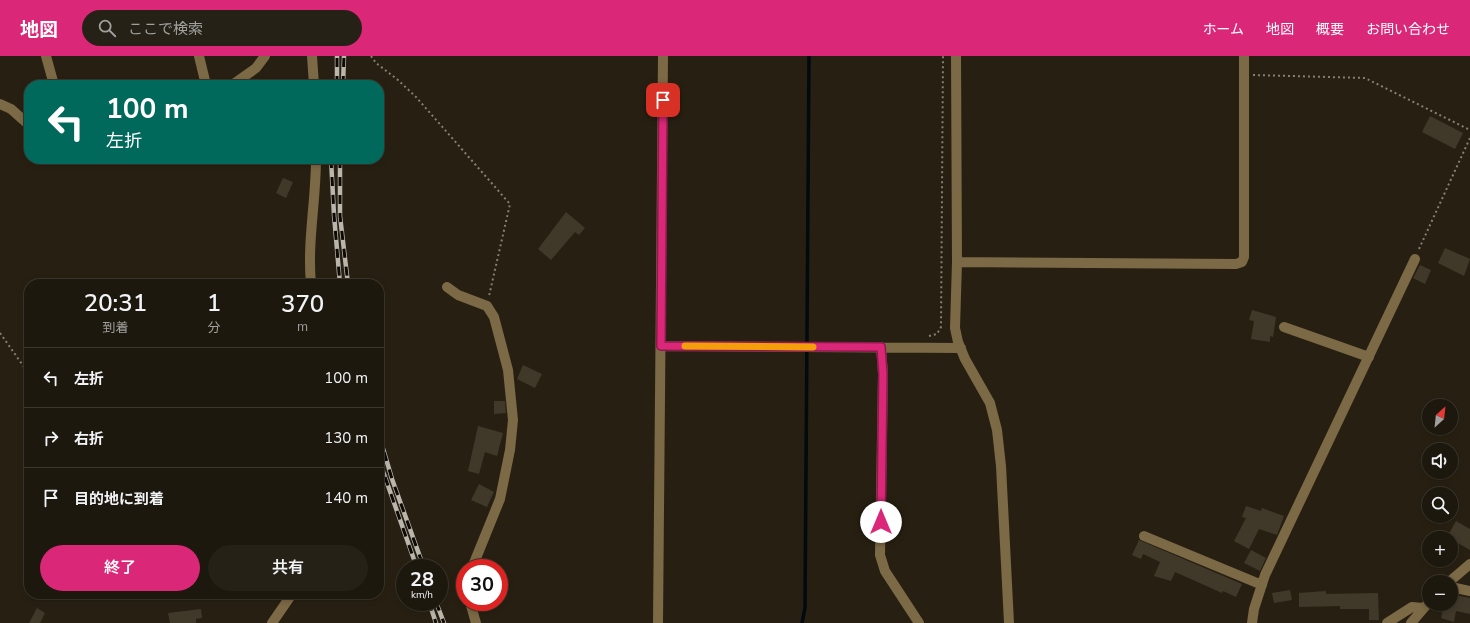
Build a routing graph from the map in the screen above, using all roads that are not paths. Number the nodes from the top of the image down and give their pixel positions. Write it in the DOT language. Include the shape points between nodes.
graph roads {
  1 [pos="46,56"];
  2 [pos="199,56"];
  3 [pos="265,56"];
  4 [pos="312,56"];
  5 [pos="663,56"];
  6 [pos="956,56"];
  7 [pos="1244,56"];
  8 [pos="53,80"];
  9 [pos="205,80"];
  10 [pos="239,80"];
  11 [pos="314,80"];
  12 [pos="0,104"];
  13 [pos="24,120"];
  14 [pos="316,164"];
  15 [pos="1415,259"];
  16 [pos="957,262"];
  17 [pos="311,279"];
  18 [pos="447,287"];
  19 [pos="1284,328"];
  20 [pos="661,346"];
  21 [pos="881,347"];
  22 [pos="961,348"];
  23 [pos="1369,357"];
  24 [pos="1144,536"];
  25 [pos="476,559"];
  26 [pos="1470,564"];
  27 [pos="1458,575"];
  28 [pos="1262,585"];
  29 [pos="1458,588"];
  30 [pos="1470,591"];
  31 [pos="289,599"];
  32 [pos="1422,606"];
  33 [pos="1422,610"];
  34 [pos="473,611"];
  35 [pos="272,623"];
  36 [pos="476,623"];
  37 [pos="658,623"];
  38 [pos="920,623"];
  39 [pos="1009,623"];
  40 [pos="1252,623"];
  41 [pos="1387,623"];
  42 [pos="1411,623"];
  1 -- 8 [label="street"];
  2 -- 9 [label="street"];
  3 -- 10 [label="street" via="256,68"];
  4 -- 11 [label="street"];
  5 -- 20 [label="street"];
  6 -- 16 [label="street"];
  7 -- 16 [label="street" via="1242,262"];
  12 -- 13 [label="street"];
  14 -- 17 [label="street" via="309,240"];
  15 -- 23 [label="street"];
  16 -- 22 [label="street" via="954,316"];
  18 -- 25 [label="street" via="458,295 487,306 499,332 508,370 513,434 500,498"];
  19 -- 23 [label="street"];
  20 -- 21 [label="street"];
  20 -- 37 [label="street"];
  21 -- 22 [label="street"];
  21 -- 38 [label="street" via="881,559 884,571"];
  22 -- 39 [label="street" via="990,403 997,430 1001,459"];
  23 -- 28 [label="street"];
  24 -- 28 [label="street"];
  26 -- 27 [label="street"];
  28 -- 40 [label="street"];
  29 -- 30 [label="street"];
  31 -- 35 [label="street"];
  32 -- 41 [label="street" via="1412,607"];
  33 -- 42 [label="street"];
  34 -- 36 [label="street"];
}
